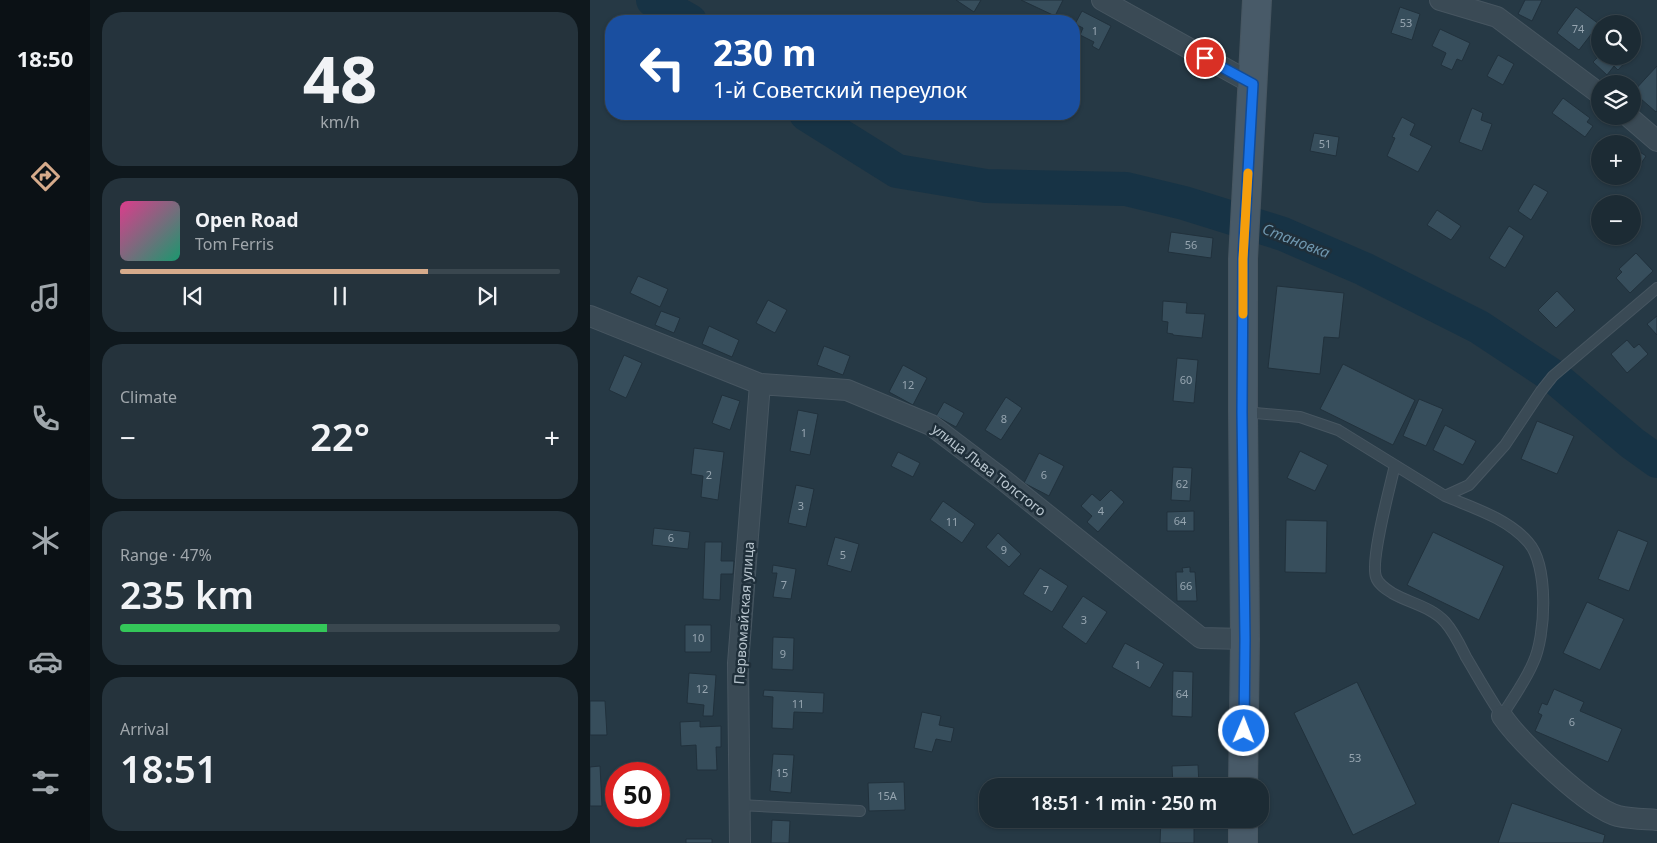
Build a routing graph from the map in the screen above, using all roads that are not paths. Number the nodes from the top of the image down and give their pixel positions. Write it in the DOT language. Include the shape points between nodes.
graph roads {
  1 [pos="1102,0"];
  2 [pos="1257,0"];
  3 [pos="1440,0"];
  4 [pos="1253,84"];
  5 [pos="1591,87"];
  6 [pos="1638,125"];
  7 [pos="1657,141"];
  8 [pos="1657,288"];
  9 [pos="590,316"];
  10 [pos="760,384"];
  11 [pos="1242,412"];
  12 [pos="1395,465"];
  13 [pos="1445,496"];
  14 [pos="1245,639"];
  15 [pos="1502,716"];
  16 [pos="1243,778"];
  17 [pos="739,805"];
  18 [pos="860,811"];
  19 [pos="1657,820"];
  20 [pos="1243,828"];
  21 [pos="740,843"];
  22 [pos="1242,843"];
  1 -- 4 [label="street"];
  2 -- 4 [label="main road"];
  3 -- 5 [label="street" via="1497,17"];
  4 -- 11 [label="main road" via="1243,259"];
  6 -- 7 [label="street"];
  8 -- 13 [label="lane" via="1553,376 1505,445 1469,484"];
  9 -- 10 [label="street, улица Льва Толстого"];
  10 -- 14 [label="street, улица Льва Толстого" via="847,390 932,425 1201,638"];
  10 -- 17 [label="street, Первомайская улица" via="738,663"];
  11 -- 12 [label="lane" via="1300,417 1338,430"];
  11 -- 14 [label="main road"];
  12 -- 13 [label="lane"];
  12 -- 15 [label="lane" via="1378,544 1376,578 1384,588 1444,620"];
  13 -- 15 [label="lane" via="1510,526 1529,542 1537,557 1542,583 1543,627 1534,662"];
  14 -- 16 [label="main road"];
  15 -- 19 [label="street" via="1560,776 1593,803 1618,816"];
  17 -- 18 [label="lane"];
  17 -- 21 [label="street, Первомайская улица"];
  20 -- 22 [label="main road"];
}
